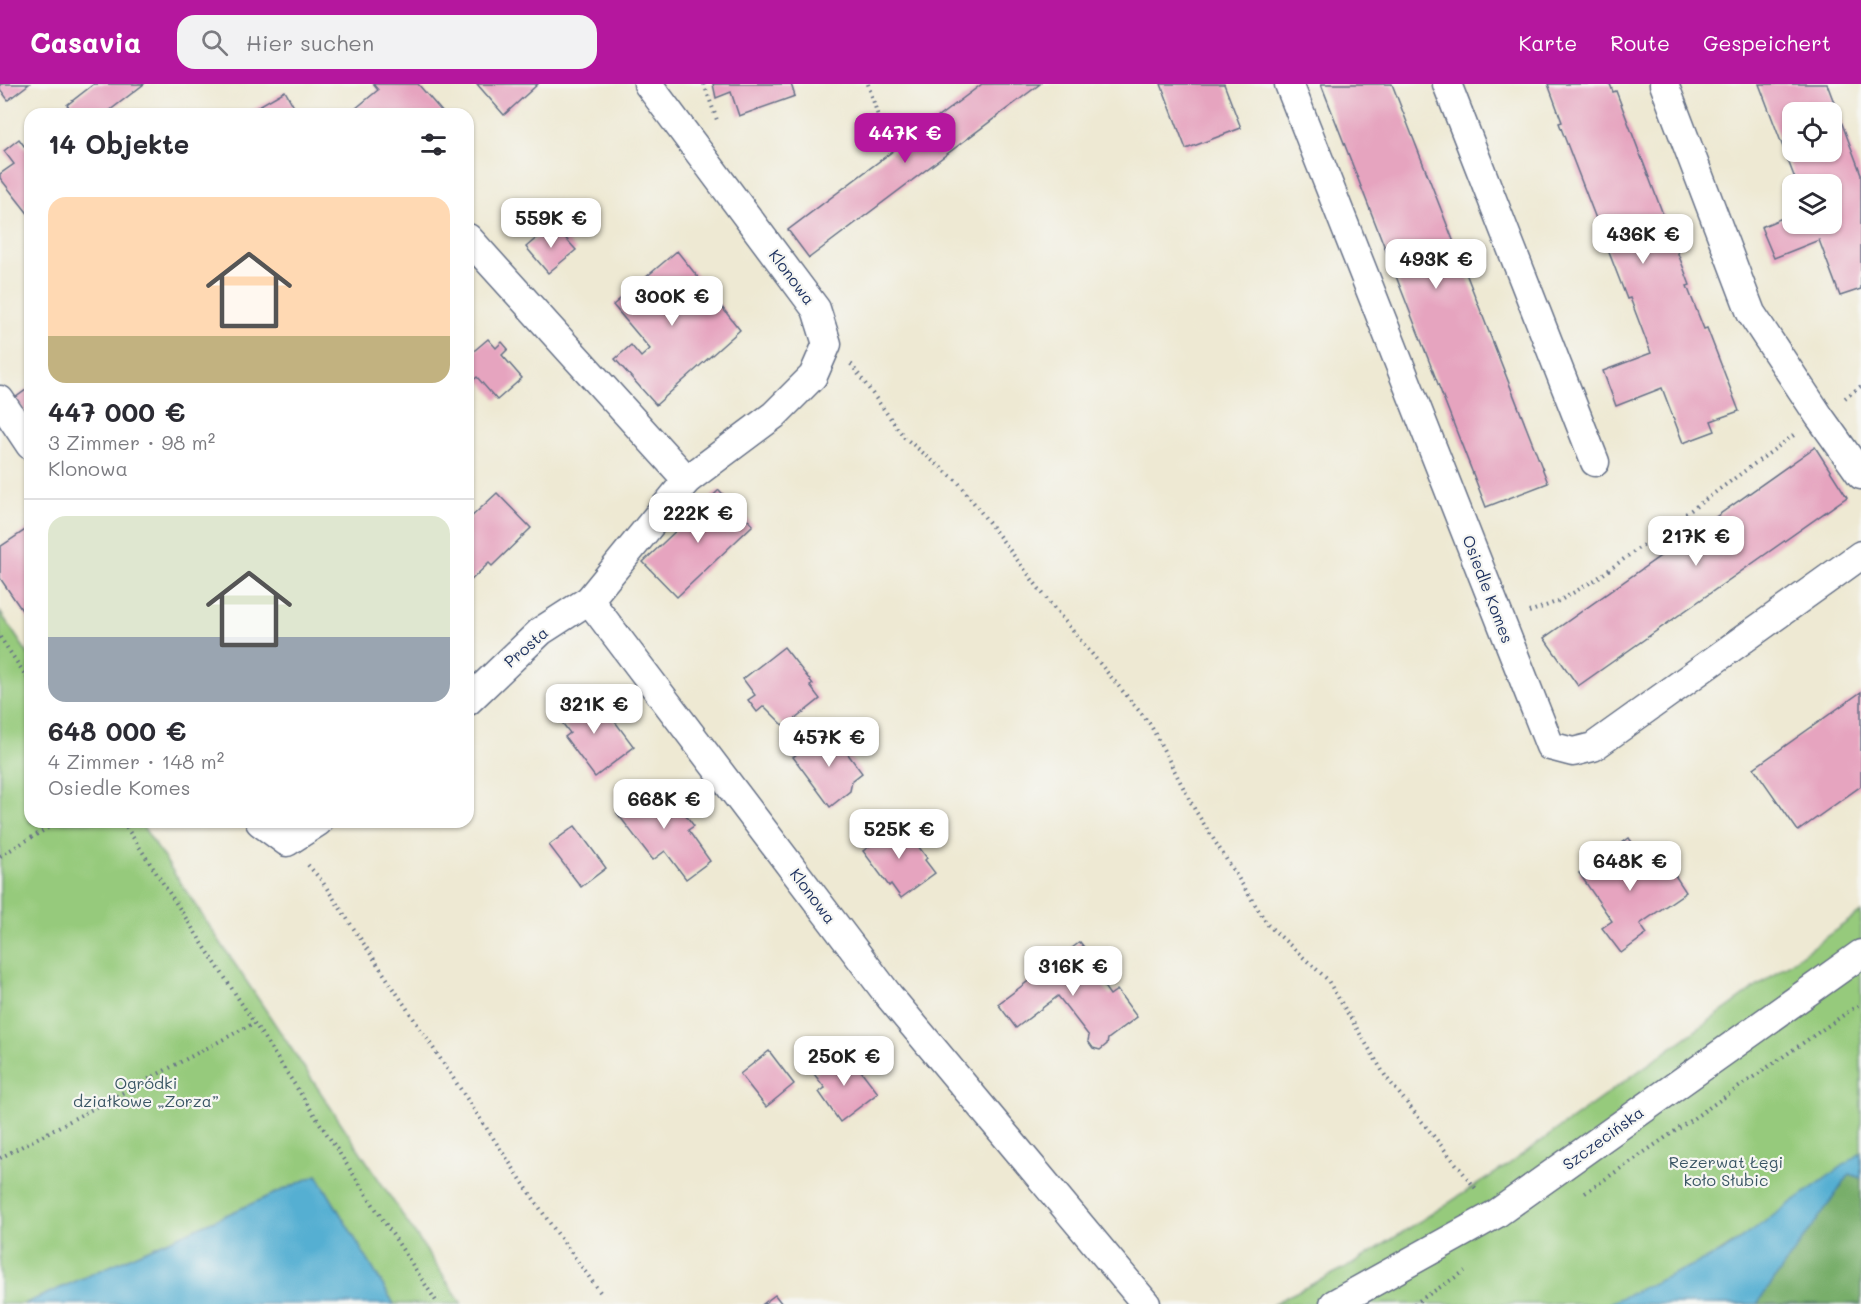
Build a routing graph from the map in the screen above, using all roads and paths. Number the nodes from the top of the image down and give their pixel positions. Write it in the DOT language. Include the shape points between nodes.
graph roads {
  1 [pos="648,84"];
  2 [pos="868,84"];
  3 [pos="1289,84"];
  4 [pos="1447,84"];
  5 [pos="1664,84"];
  6 [pos="880,122"];
  7 [pos="474,245"];
  8 [pos="827,344"];
  9 [pos="0,400"];
  10 [pos="1819,416"];
  11 [pos="24,436"];
  12 [pos="1595,462"];
  13 [pos="1861,475"];
  14 [pos="687,480"];
  15 [pos="1861,555"];
  16 [pos="589,600"];
  17 [pos="1502,623"];
  18 [pos="0,637"];
  19 [pos="24,673"];
  20 [pos="474,689"];
  21 [pos="48,828"];
  22 [pos="127,828"];
  23 [pos="268,828"];
  24 [pos="309,828"];
  25 [pos="287,842"];
  26 [pos="0,856"];
  27 [pos="1861,954"];
  28 [pos="1861,1003"];
  29 [pos="254,1023"];
  30 [pos="0,1158"];
  31 [pos="1577,1198"];
  32 [pos="1496,1214"];
  33 [pos="1472,1267"];
  34 [pos="600,1292"];
  35 [pos="438,1304"];
  36 [pos="1146,1304"];
  37 [pos="1334,1304"];
  38 [pos="1414,1304"];
  1 -- 8 [label="street, Klonowa" via="816,309"];
  2 -- 6 [label="path"];
  3 -- 17 [label="street, Osiedle Komes"];
  4 -- 12 [label="street"];
  5 -- 10 [label="street" via="1751,313"];
  7 -- 14 [label="street"];
  8 -- 14 [label="street" via="813,376 774,415"];
  8 -- 32 [label="path" via="850,362 904,437 958,482 1053,607 1150,724 1195,810 1268,925 1327,979 1386,1077"];
  9 -- 11 [label="street"];
  10 -- 13 [label="street"];
  10 -- 17 [label="path" via="1595,580 1559,601"];
  14 -- 16 [label="street"];
  15 -- 17 [label="street, Osiedle Komes" via="1593,747 1573,752 1550,746"];
  16 -- 20 [label="street, Prosta" via="541,632"];
  16 -- 36 [label="street, Klonowa" via="889,996"];
  18 -- 19 [label="path"];
  21 -- 26 [label="path"];
  22 -- 29 [label="path"];
  23 -- 25 [label="street"];
  24 -- 25 [label="street"];
  25 -- 34 [label="path" via="322,881 549,1222"];
  27 -- 32 [label="street, Szczecińska"];
  28 -- 31 [label="path"];
  29 -- 30 [label="path"];
  29 -- 35 [label="path"];
  32 -- 37 [label="street, Szczecińska"];
  33 -- 38 [label="path"];
}
